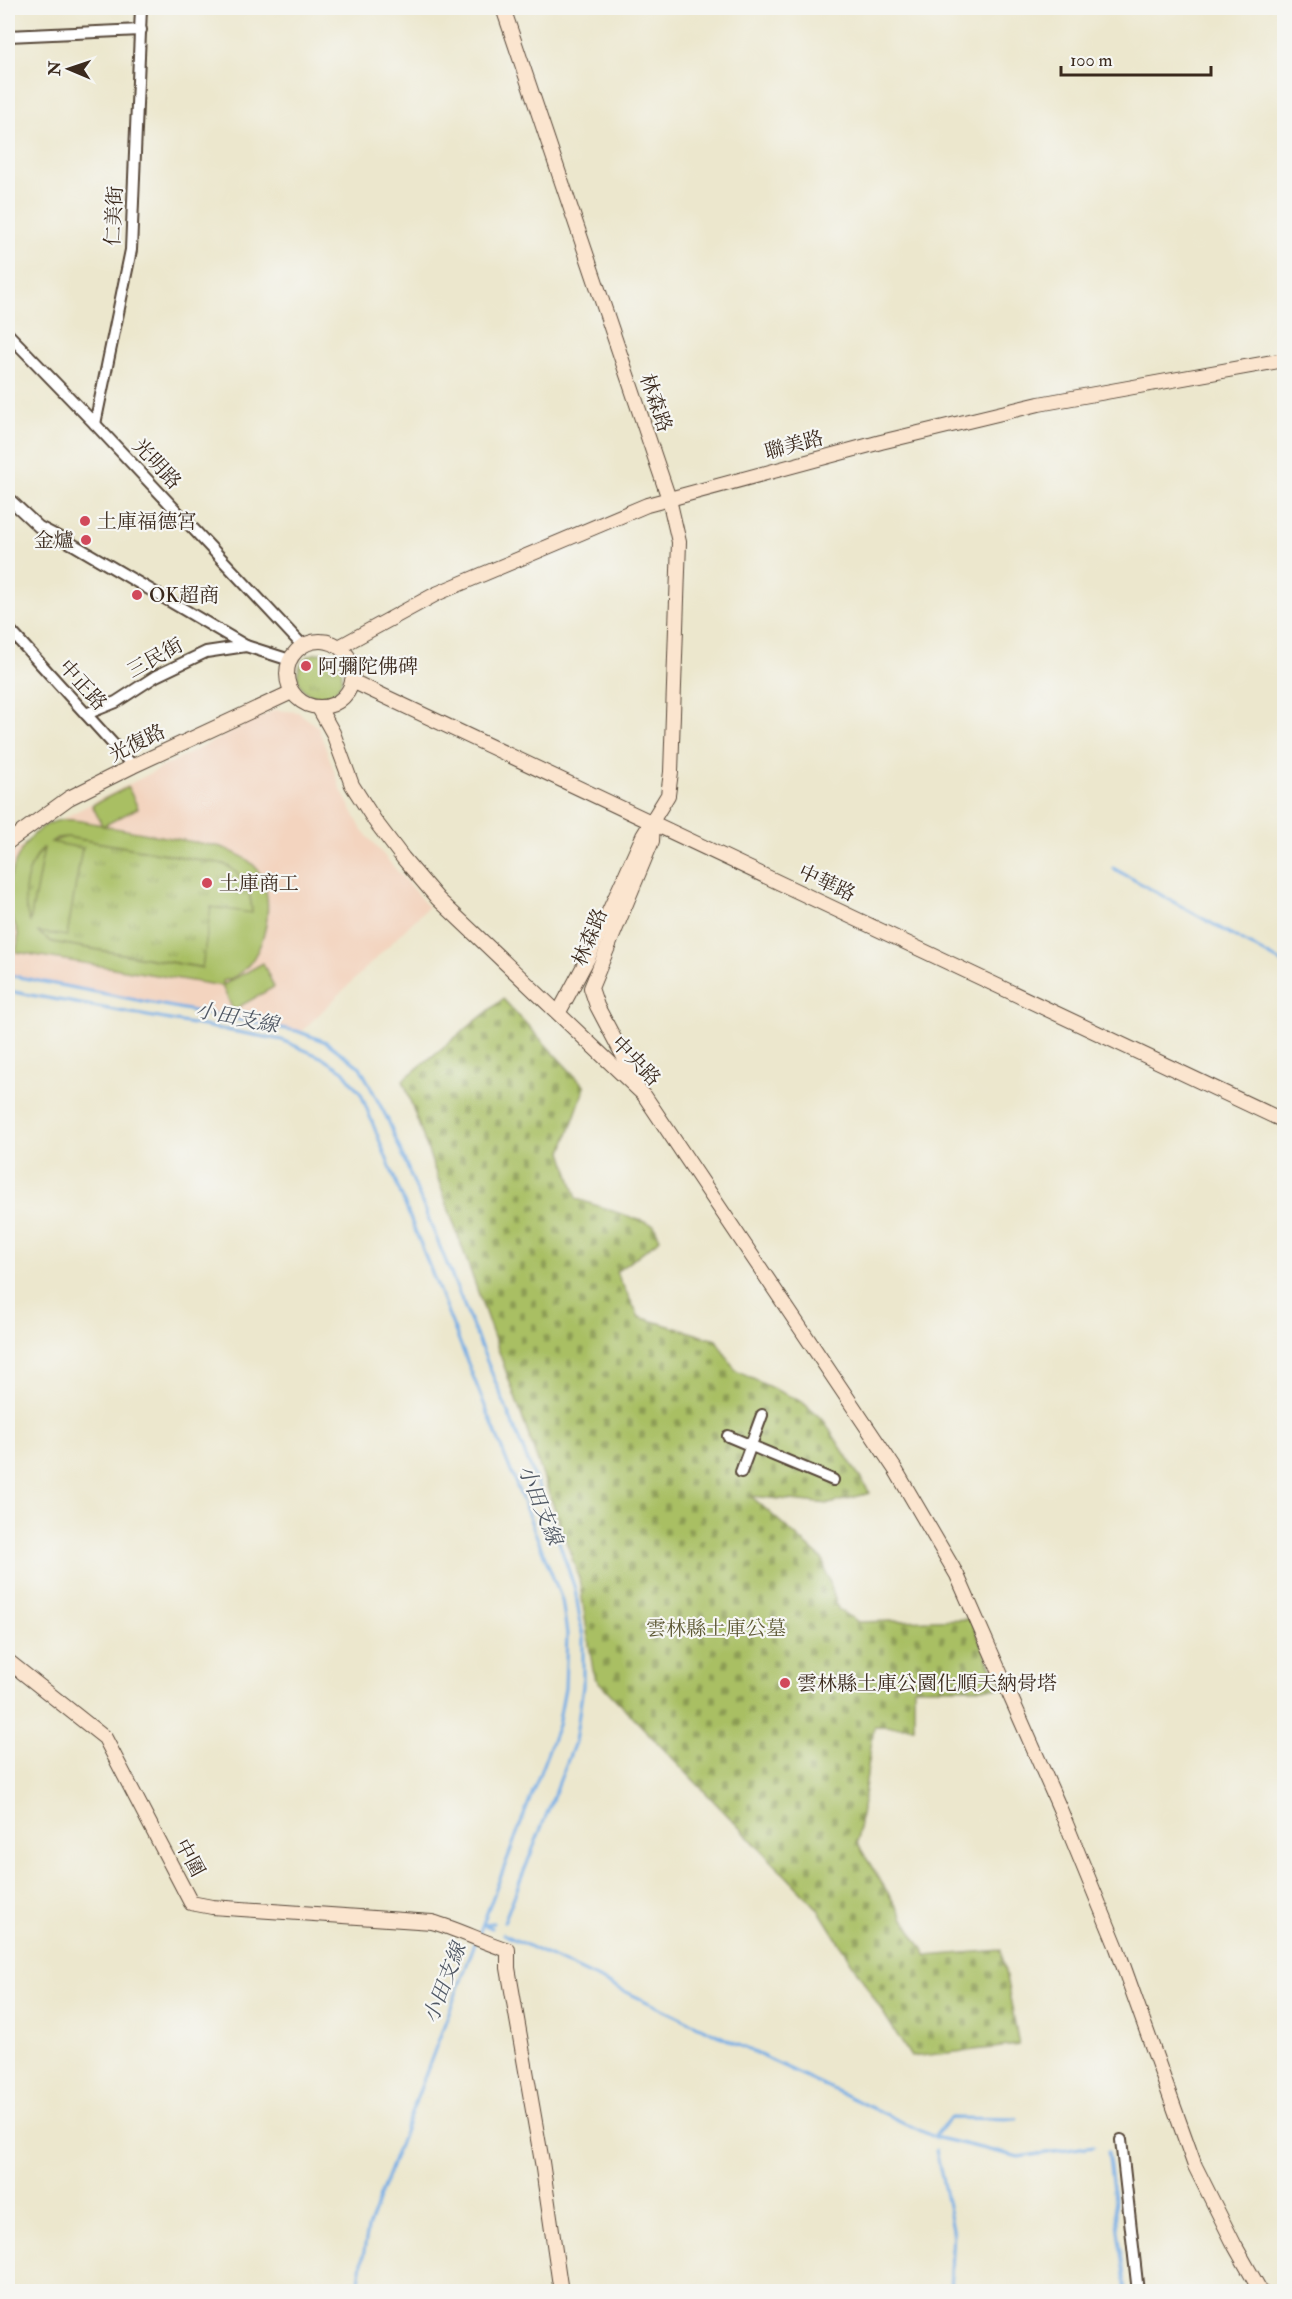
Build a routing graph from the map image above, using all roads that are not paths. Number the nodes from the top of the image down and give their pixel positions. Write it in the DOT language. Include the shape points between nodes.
graph roads {
  1 [pos="141,8"];
  2 [pos="503,8"];
  3 [pos="141,30"];
  4 [pos="8,36"];
  5 [pos="8,334"];
  6 [pos="1284,360"];
  7 [pos="95,424"];
  8 [pos="8,498"];
  9 [pos="669,499"];
  10 [pos="8,628"];
  11 [pos="246,646"];
  12 [pos="303,646"];
  13 [pos="339,647"];
  14 [pos="290,660"];
  15 [pos="352,681"];
  16 [pos="292,692"];
  17 [pos="320,708"];
  18 [pos="86,714"];
  19 [pos="133,766"];
  20 [pos="653,823"];
  21 [pos="8,842"];
  22 [pos="559,1012"];
  23 [pos="644,1095"];
  24 [pos="1284,1121"];
  25 [pos="762,1414"];
  26 [pos="728,1436"];
  27 [pos="750,1446"];
  28 [pos="741,1472"];
  29 [pos="833,1480"];
  30 [pos="8,1661"];
  31 [pos="1121,2140"];
  32 [pos="561,2292"];
  33 [pos="1138,2292"];
  34 [pos="1261,2292"];
  1 -- 3 [label="street, 仁美街"];
  2 -- 9 [label="main road, 林森路"];
  3 -- 4 [label="street"];
  3 -- 7 [label="street, 仁美街" via="131,250"];
  5 -- 7 [label="street, 光明路"];
  6 -- 9 [label="main road, 聯美路" via="1039,404"];
  7 -- 12 [label="street, 光明路"];
  8 -- 11 [label="street" via="39,527"];
  9 -- 13 [label="main road, 聯美路" via="436,594"];
  9 -- 20 [label="main road, 林森路" via="679,542 671,772 668,795"];
  10 -- 18 [label="street, 中正路"];
  11 -- 14 [label="street"];
  11 -- 18 [label="street, 三民街" via="206,652 156,676 116,702"];
  12 -- 13 [label="main road" via="321,641"];
  12 -- 14 [label="main road"];
  13 -- 15 [label="main road" via="351,662"];
  14 -- 16 [label="main road" via="287,671"];
  15 -- 17 [label="main road" via="341,700"];
  15 -- 20 [label="main road, 中華路"];
  16 -- 17 [label="main road" via="309,706"];
  16 -- 19 [label="main road, 光復路"];
  17 -- 22 [label="main road, 中央路" via="352,784 389,839 438,899"];
  18 -- 19 [label="street, 中正路"];
  19 -- 21 [label="main road, 光復路" via="69,798"];
  20 -- 22 [label="main road, 林森路"];
  20 -- 23 [label="main road, 林森路" via="652,841 591,988"];
  20 -- 24 [label="main road, 中華路"];
  22 -- 23 [label="main road, 中央路"];
  23 -- 34 [label="main road, 中央路" via="895,1469 957,1575 1117,1948 1195,2166"];
  25 -- 27 [label="street"];
  26 -- 27 [label="street"];
  27 -- 28 [label="street"];
  27 -- 29 [label="street"];
  30 -- 32 [label="main road, 中圍" via="105,1738 191,1903 432,1922 508,1950"];
  31 -- 33 [label="street"];
}
